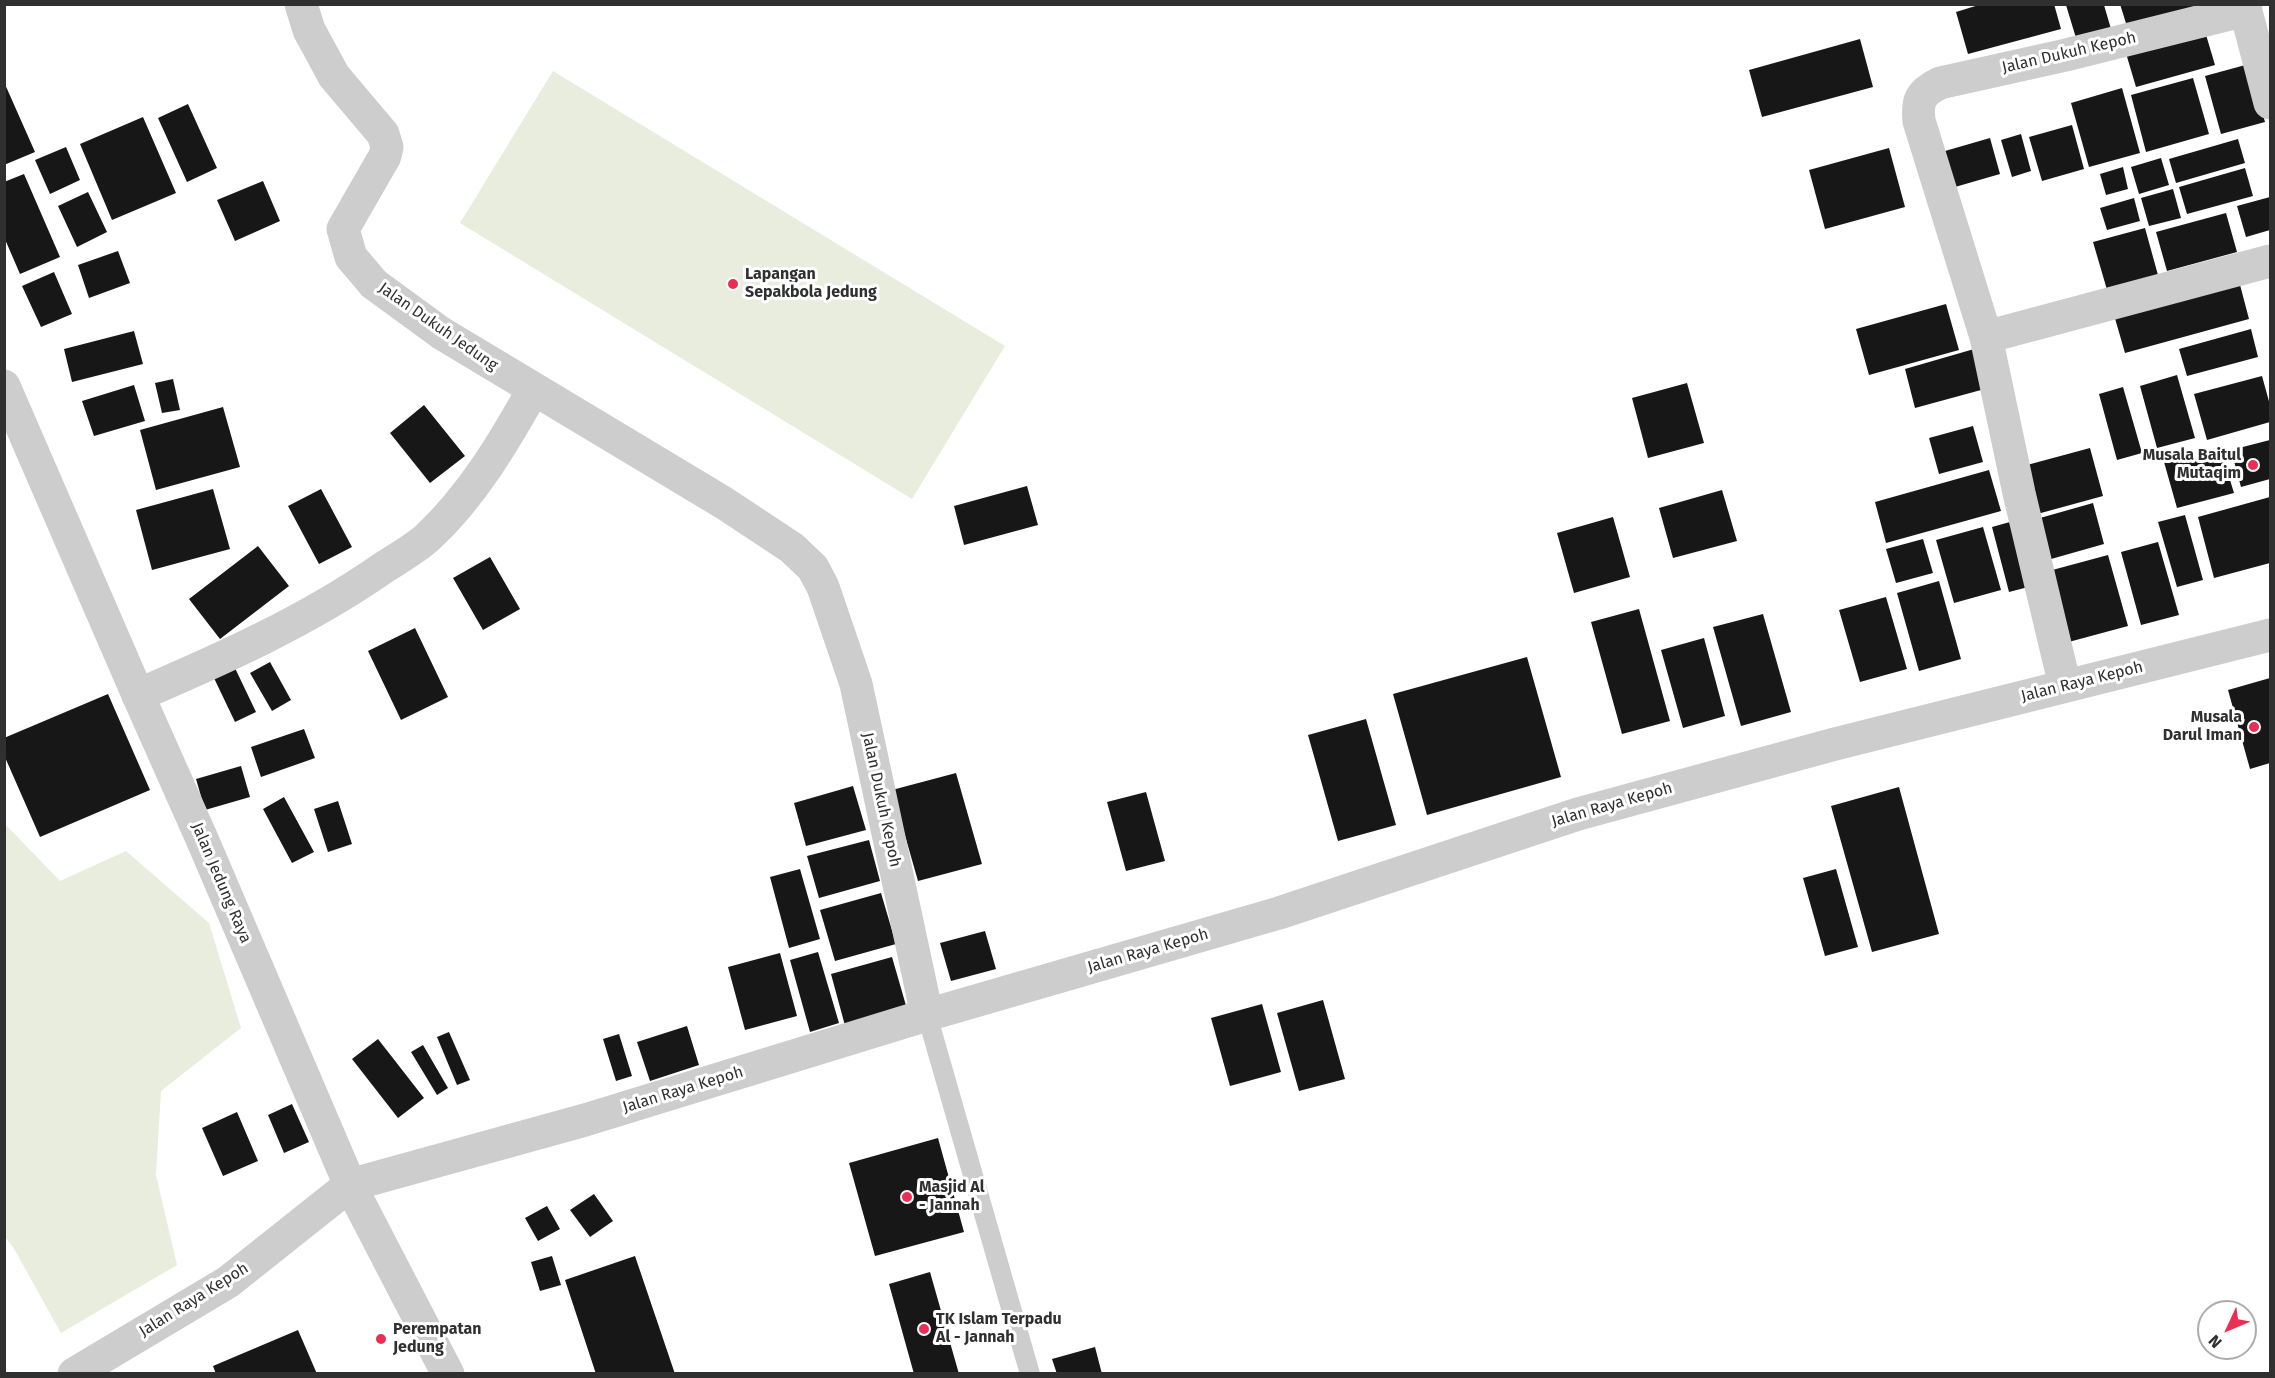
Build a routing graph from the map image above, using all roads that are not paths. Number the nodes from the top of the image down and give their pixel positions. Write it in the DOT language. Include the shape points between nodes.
graph roads {
  1 [pos="301,4"];
  2 [pos="2245,7"];
  3 [pos="2271,103"];
  4 [pos="2271,261"];
  5 [pos="1986,337"];
  6 [pos="4,386"];
  7 [pos="533,390"];
  8 [pos="2271,635"];
  9 [pos="2065,686"];
  10 [pos="138,695"];
  11 [pos="927,1015"];
  12 [pos="350,1185"];
  13 [pos="74,1374"];
  14 [pos="448,1374"];
  15 [pos="1030,1374"];
  1 -- 7 [label="street, Jalan Dukuh Jedung" via="309,30 334,76 382,134 387,147 343,229 351,257 374,284 441,333"];
  2 -- 3 [label="street, Jalan Dukuh Kepoh"];
  2 -- 5 [label="street, Jalan Dukuh Kepoh" via="2066,55 1940,83 1927,90 1917,105 1919,122"];
  4 -- 5 [label="street"];
  5 -- 9 [label="street"];
  6 -- 10 [label="street, Jalan Jedung Raya"];
  7 -- 10 [label="street" via="478,480 427,538 369,579 288,627"];
  7 -- 11 [label="street, Jalan Dukuh Kepoh" via="724,503 792,548 813,568 856,684"];
  8 -- 9 [label="street, Jalan Raya Kepoh"];
  9 -- 11 [label="street, Jalan Raya Kepoh" via="1578,814 1279,913"];
  10 -- 12 [label="street, Jalan Jedung Raya"];
  11 -- 12 [label="street, Jalan Raya Kepoh" via="585,1120"];
  11 -- 15 [label="lane"];
  12 -- 13 [label="street, Jalan Raya Kepoh" via="228,1282"];
  12 -- 14 [label="street, Jalan Jedung Raya"];
}
